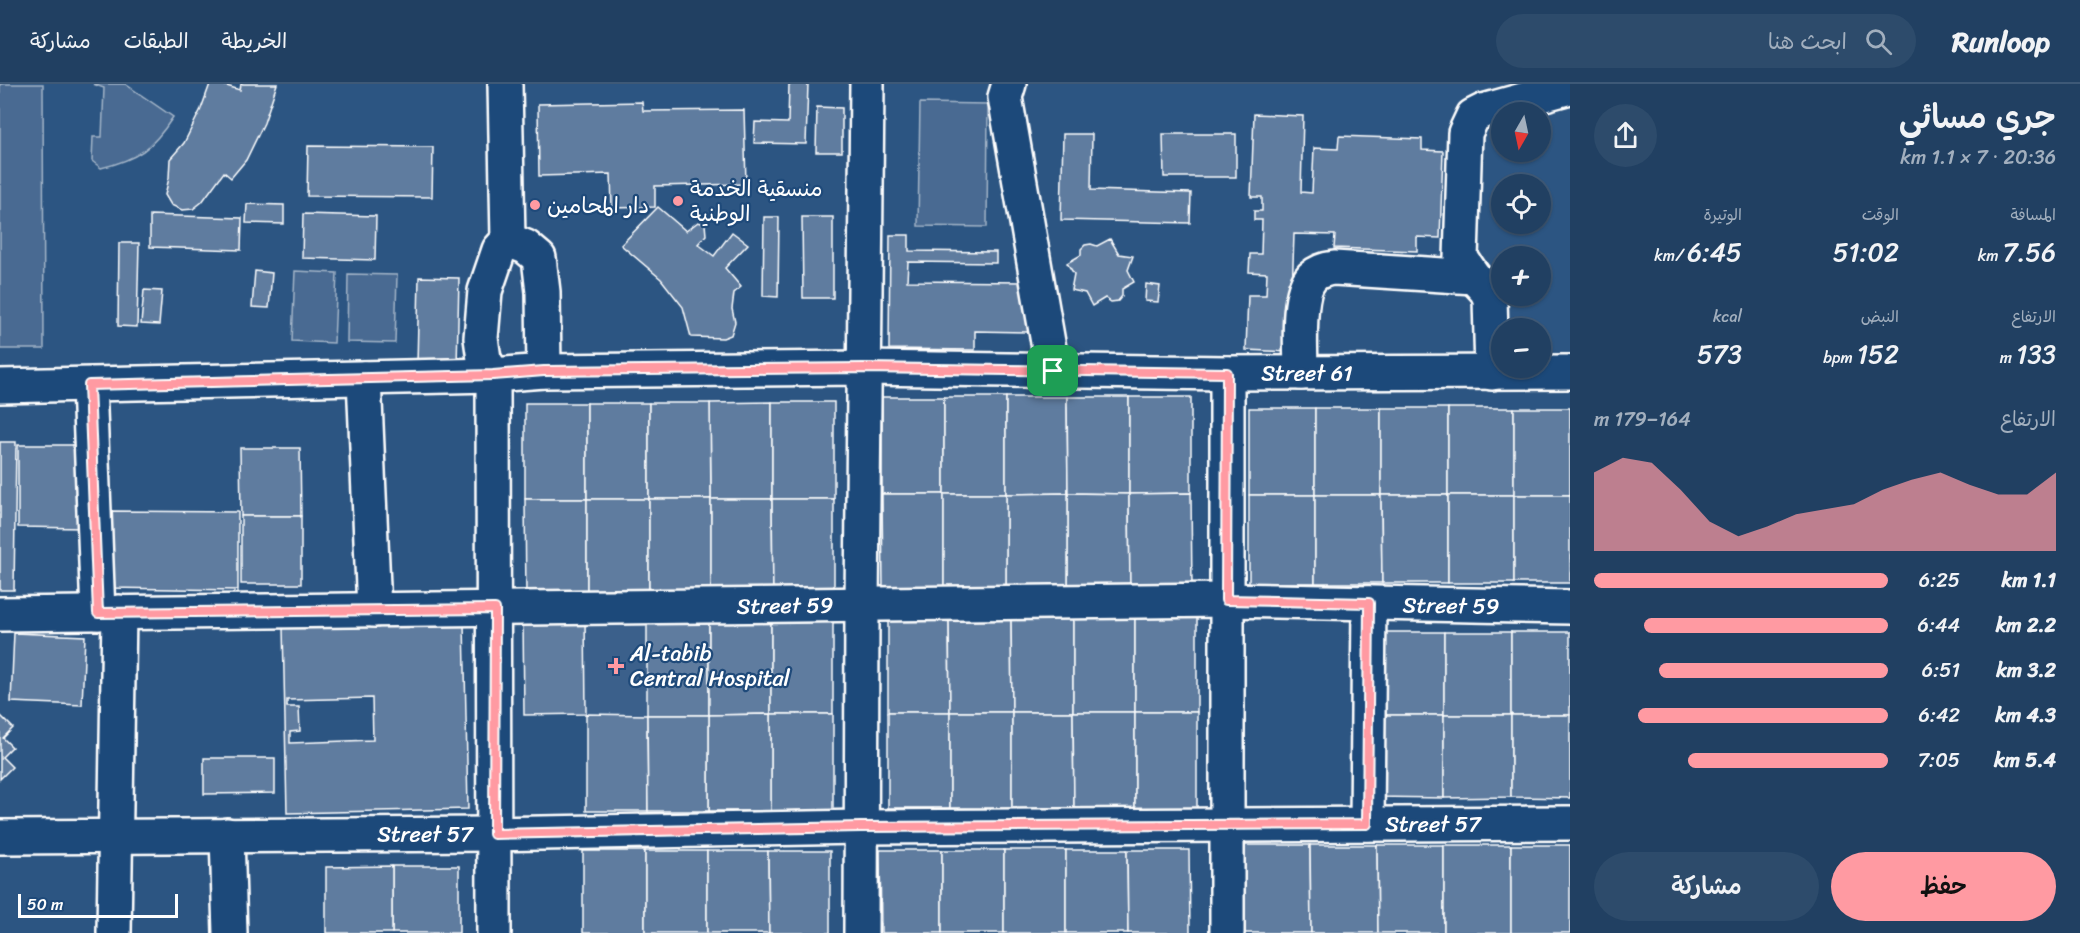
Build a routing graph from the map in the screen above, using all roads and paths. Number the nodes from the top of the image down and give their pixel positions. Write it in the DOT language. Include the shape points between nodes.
graph roads {
  1 [pos="505,84"];
  2 [pos="867,84"];
  3 [pos="1009,84"];
  4 [pos="1570,87"];
  5 [pos="508,240"];
  6 [pos="1474,277"];
  7 [pos="1491,335"];
  8 [pos="864,368"];
  9 [pos="544,371"];
  10 [pos="1053,371"];
  11 [pos="1491,372"];
  12 [pos="1551,372"];
  13 [pos="1570,372"];
  14 [pos="1227,373"];
  15 [pos="1300,373"];
  16 [pos="493,375"];
  17 [pos="364,378"];
  18 [pos="89,385"];
  19 [pos="0,386"];
  20 [pos="1226,600"];
  21 [pos="1369,603"];
  22 [pos="862,604"];
  23 [pos="1570,607"];
  24 [pos="495,609"];
  25 [pos="374,610"];
  26 [pos="108,613"];
  27 [pos="0,614"];
  28 [pos="1570,823"];
  29 [pos="1227,824"];
  30 [pos="1367,824"];
  31 [pos="861,827"];
  32 [pos="494,834"];
  33 [pos="116,835"];
  34 [pos="227,835"];
  35 [pos="0,837"];
  36 [pos="114,933"];
  37 [pos="230,933"];
  38 [pos="494,933"];
  39 [pos="861,933"];
  40 [pos="1227,933"];
  1 -- 5 [label="street"];
  2 -- 8 [label="street"];
  3 -- 10 [label="street" via="1005,97"];
  4 -- 6 [label="street" via="1483,111 1468,124 1461,258"];
  5 -- 9 [label="street" via="539,258"];
  5 -- 16 [label="street" via="499,250 485,291 481,338 484,358"];
  6 -- 7 [label="street" via="1490,298"];
  6 -- 15 [label="street" via="1334,268 1314,275 1303,296"];
  8 -- 9 [label="street, Street 61"];
  8 -- 10 [label="street, Street 61"];
  8 -- 22 [label="street"];
  9 -- 16 [label="street, Street 61"];
  10 -- 14 [label="street, Street 61"];
  11 -- 15 [label="street, Street 61"];
  12 -- 13 [label="street, Street 61"];
  14 -- 15 [label="street, Street 61"];
  14 -- 20 [label="street"];
  16 -- 17 [label="street, Street 61"];
  16 -- 24 [label="street"];
  17 -- 18 [label="street, Street 61"];
  17 -- 25 [label="street"];
  18 -- 19 [label="street, Street 61"];
  18 -- 26 [label="street"];
  20 -- 21 [label="street, Street 59"];
  20 -- 22 [label="street, Street 59"];
  20 -- 29 [label="street"];
  21 -- 23 [label="street, Street 59"];
  21 -- 30 [label="street"];
  22 -- 24 [label="street, Street 59"];
  22 -- 31 [label="street"];
  24 -- 25 [label="street, Street 59"];
  24 -- 32 [label="street"];
  25 -- 26 [label="street, Street 59"];
  26 -- 27 [label="street, Street 59"];
  26 -- 33 [label="street"];
  28 -- 30 [label="street, Street 57"];
  29 -- 30 [label="street, Street 57"];
  29 -- 31 [label="street, Street 57"];
  29 -- 40 [label="street"];
  31 -- 32 [label="street, Street 57"];
  31 -- 39 [label="street"];
  32 -- 34 [label="street, Street 57"];
  32 -- 38 [label="street"];
  33 -- 34 [label="street, Street 57"];
  33 -- 35 [label="street, Street 57"];
  33 -- 36 [label="street"];
  34 -- 37 [label="street"];
}
